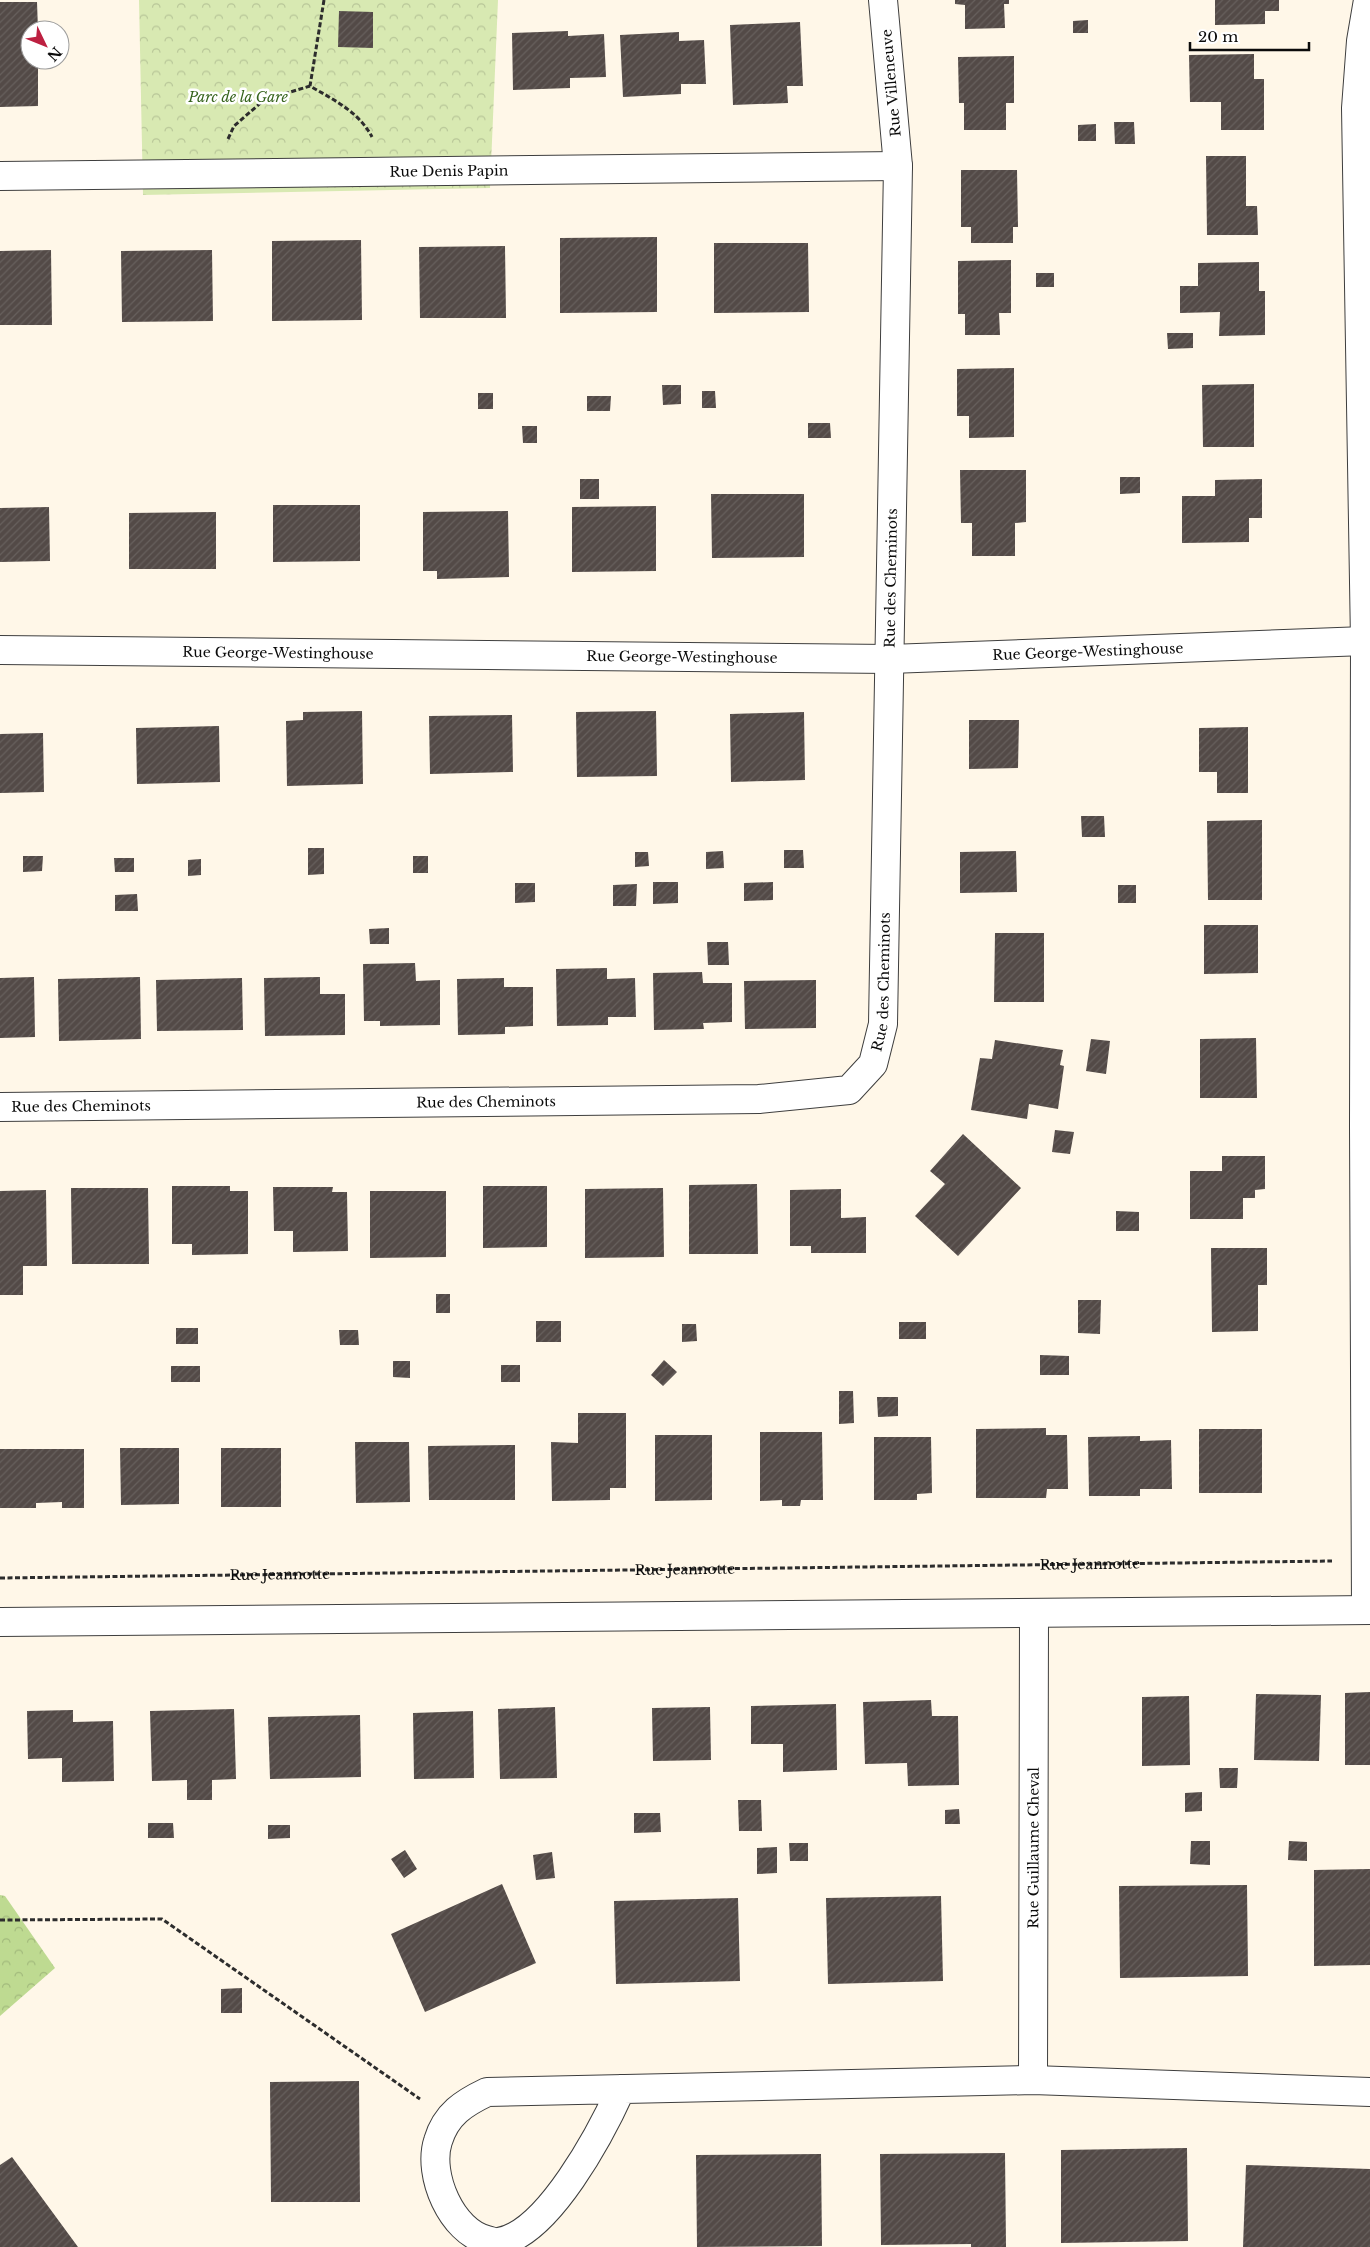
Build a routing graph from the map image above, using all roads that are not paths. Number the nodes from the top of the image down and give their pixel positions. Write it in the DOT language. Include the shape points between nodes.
graph roads {
  1 [pos="884,0"];
  2 [pos="1368,0"];
  3 [pos="898,166"];
  4 [pos="0,176"];
  5 [pos="1365,641"];
  6 [pos="0,650"];
  7 [pos="890,658"];
  8 [pos="0,1107"];
  9 [pos="1367,1127"];
  10 [pos="1368,1610"];
  11 [pos="1034,1614"];
  12 [pos="0,1622"];
  13 [pos="1033,2080"];
  14 [pos="621,2089"];
  15 [pos="1370,2092"];
  1 -- 3 [label="street, Rue Villeneuve"];
  2 -- 5 [label="street" via="1356,108"];
  3 -- 4 [label="street, Rue Denis Papin"];
  3 -- 7 [label="street, Rue des Cheminots"];
  5 -- 7 [label="street, Rue George-Westinghouse"];
  5 -- 9 [label="street"];
  6 -- 7 [label="street, Rue George-Westinghouse"];
  7 -- 8 [label="street, Rue des Cheminots" via="883,1024 873,1064 849,1090 759,1099"];
  9 -- 10 [label="street"];
  10 -- 11 [label="street"];
  11 -- 12 [label="street"];
  11 -- 13 [label="street, Rue Guillaume Cheval"];
  13 -- 14 [label="street"];
  13 -- 15 [label="street"];
  14 -- 14 [label="street" via="487,2092 464,2103 449,2118 438,2141 435,2161 443,2196 456,2219 476,2238 497,2243 514,2237 535,2223 557,2198 606,2123"];
}
